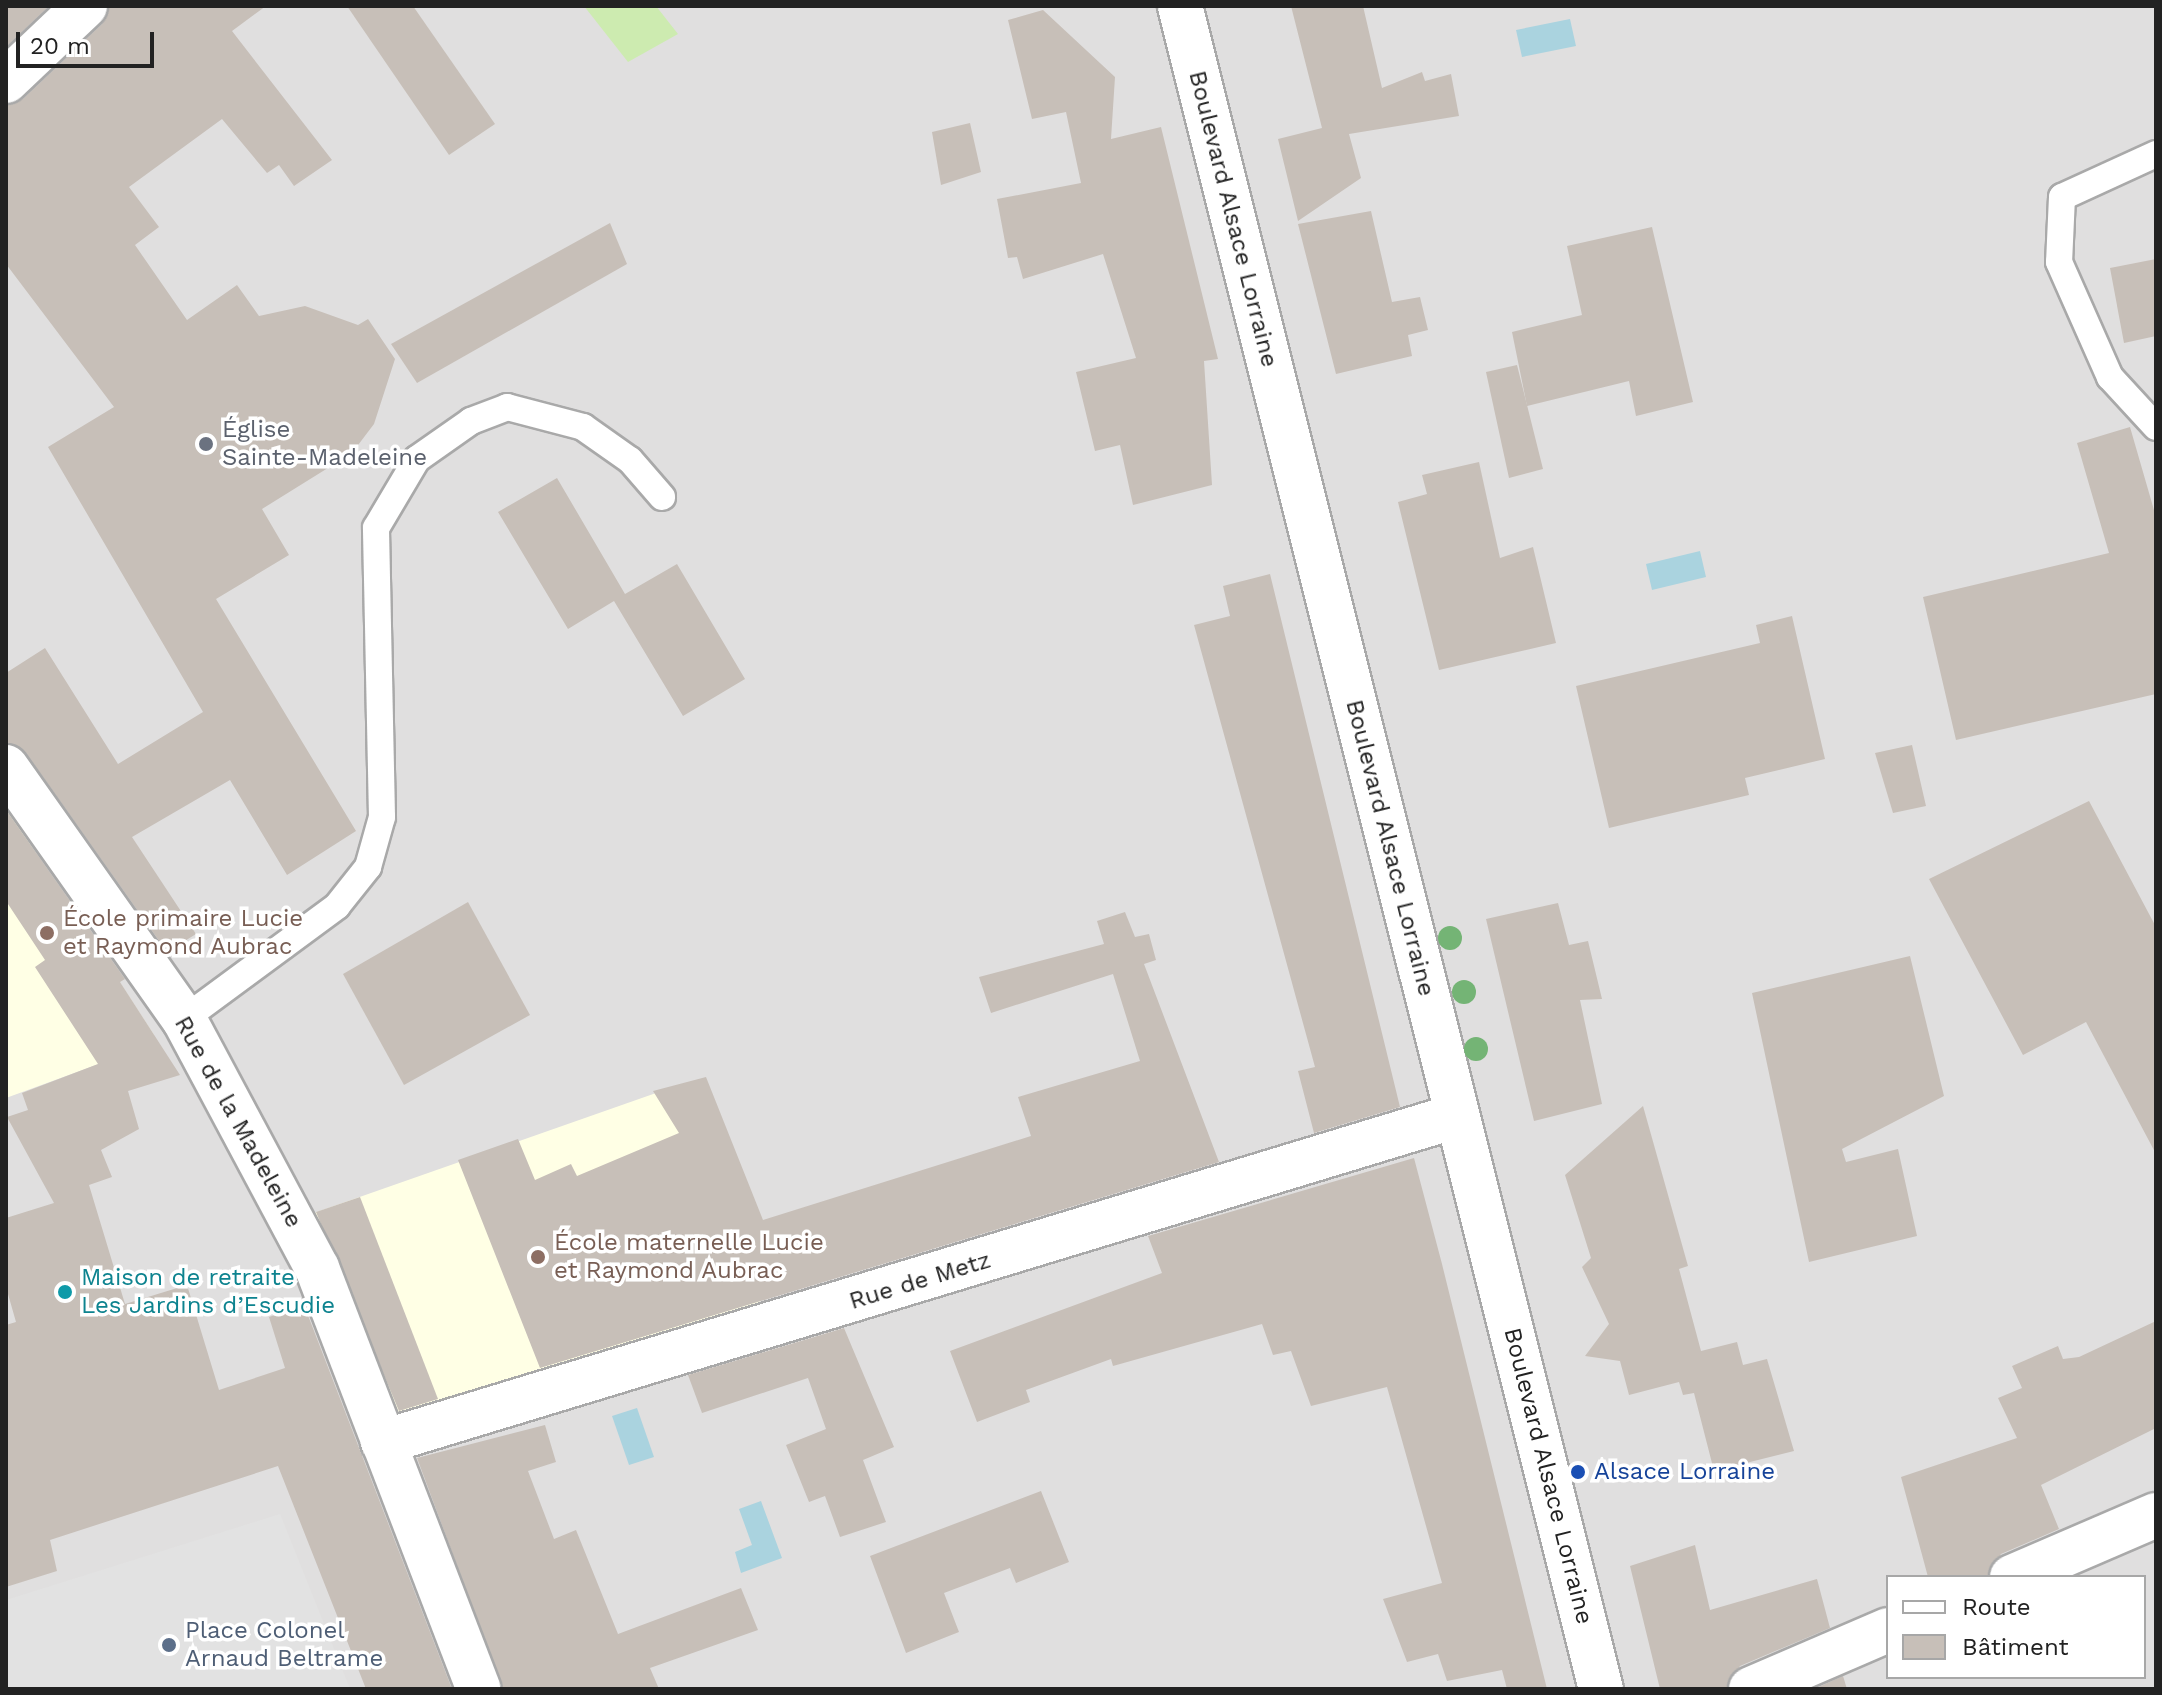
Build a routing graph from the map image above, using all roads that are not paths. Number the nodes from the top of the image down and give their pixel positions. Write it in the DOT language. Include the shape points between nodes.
graph roads {
  1 [pos="85,6"];
  2 [pos="1180,6"];
  3 [pos="6,81"];
  4 [pos="2156,154"];
  5 [pos="2156,427"];
  6 [pos="662,497"];
  7 [pos="6,767"];
  8 [pos="184,1019"];
  9 [pos="1456,1116"];
  10 [pos="383,1442"];
  11 [pos="2156,1515"];
  12 [pos="2017,1575"];
  13 [pos="1886,1631"];
  14 [pos="479,1689"];
  15 [pos="1601,1689"];
  16 [pos="1751,1689"];
  1 -- 3 [label="street"];
  2 -- 9 [label="street, Boulevard Alsace Lorraine"];
  4 -- 5 [label="lane" via="2062,197 2059,262 2110,377"];
  6 -- 8 [label="lane" via="630,460 583,427 507,407 417,459 376,528 382,817 368,867 337,906"];
  7 -- 8 [label="street, Rue de la Madeleine"];
  8 -- 10 [label="street, Rue de la Madeleine" via="317,1268"];
  9 -- 10 [label="street, Rue de Metz"];
  9 -- 15 [label="street, Boulevard Alsace Lorraine"];
  10 -- 14 [label="street, Rue de la Madeleine"];
  11 -- 12 [label="street"];
  13 -- 16 [label="street"];
}
